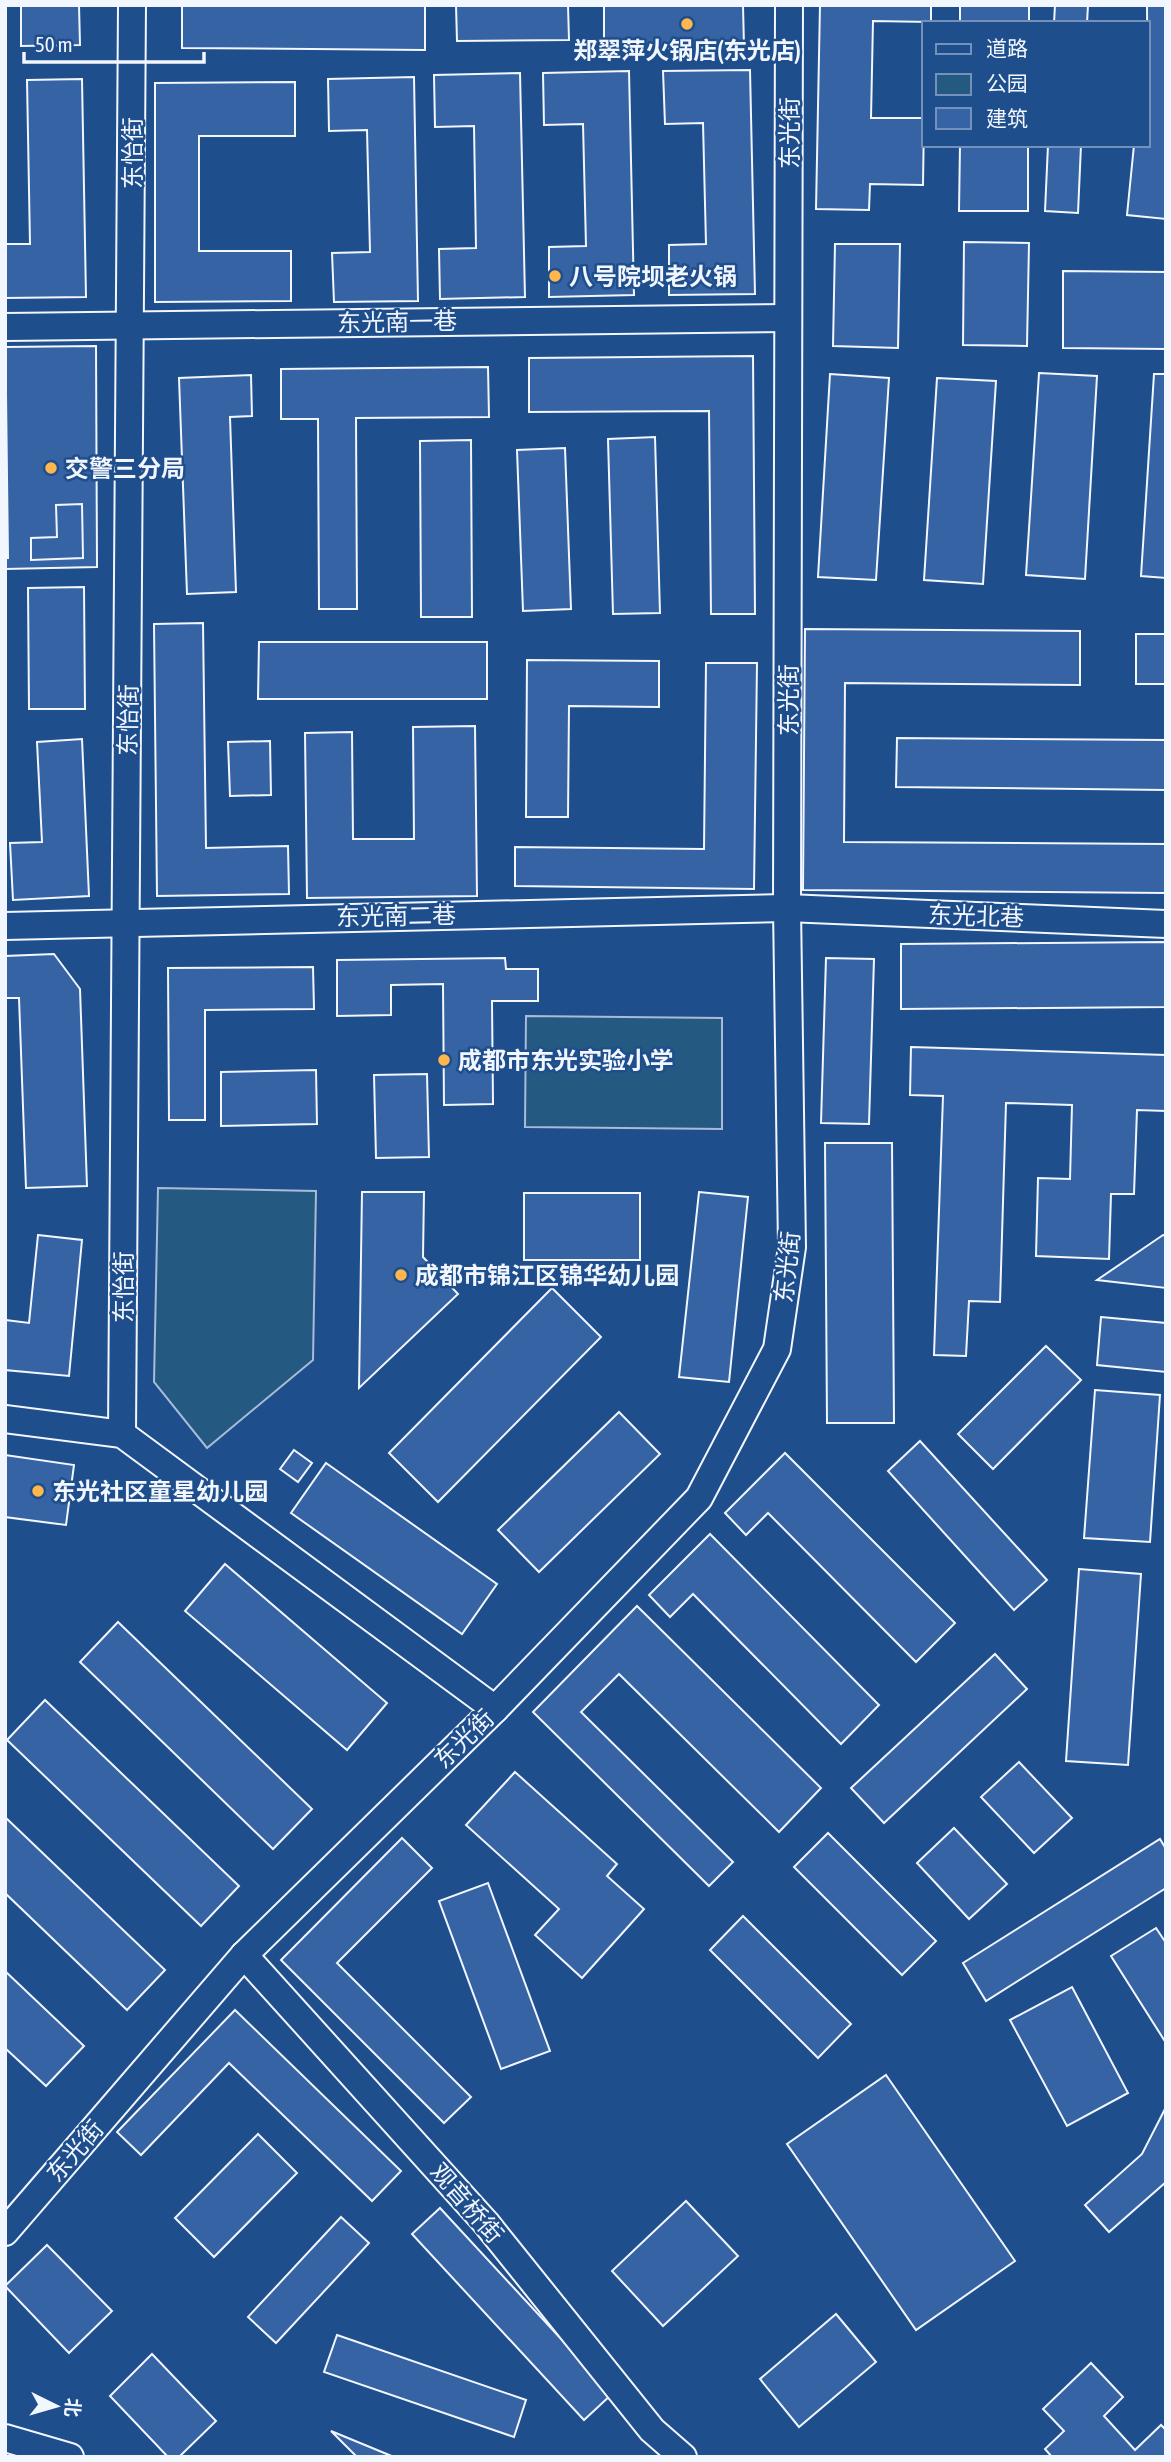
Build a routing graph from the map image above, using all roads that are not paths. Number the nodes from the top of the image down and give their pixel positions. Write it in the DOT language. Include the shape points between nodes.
graph roads {
  1 [pos="132,5"];
  2 [pos="789,5"];
  3 [pos="788,318"];
  4 [pos="132,325"];
  5 [pos="5,327"];
  6 [pos="787,908"];
  7 [pos="126,921"];
  8 [pos="1166,924"];
  9 [pos="5,926"];
  10 [pos="5,1419"];
  11 [pos="122,1434"];
  12 [pos="495,1709"];
  13 [pos="244,1955"];
  14 [pos="5,2232"];
  15 [pos="5,2438"];
  16 [pos="70,2457"];
  17 [pos="683,2457"];
  1 -- 4 [label="street, 东怡街"];
  2 -- 3 [label="street, 东光街"];
  3 -- 4 [label="street, 东光南一巷"];
  3 -- 6 [label="street, 东光街"];
  4 -- 5 [label="street, 东光南一巷"];
  4 -- 7 [label="street, 东怡街"];
  6 -- 7 [label="street, 东光南二巷"];
  6 -- 8 [label="street, 东光北巷"];
  6 -- 12 [label="street, 东光街" via="792,1247 777,1349 699,1498"];
  7 -- 9 [label="street, 东光南二巷"];
  7 -- 11 [label="street, 东怡街"];
  10 -- 11 [label="street"];
  11 -- 12 [label="street"];
  12 -- 13 [label="street, 东光街"];
  13 -- 14 [label="street, 东光街"];
  13 -- 17 [label="street, 观音桥街" via="486,2223 652,2430"];
  15 -- 16 [label="street"];
}
